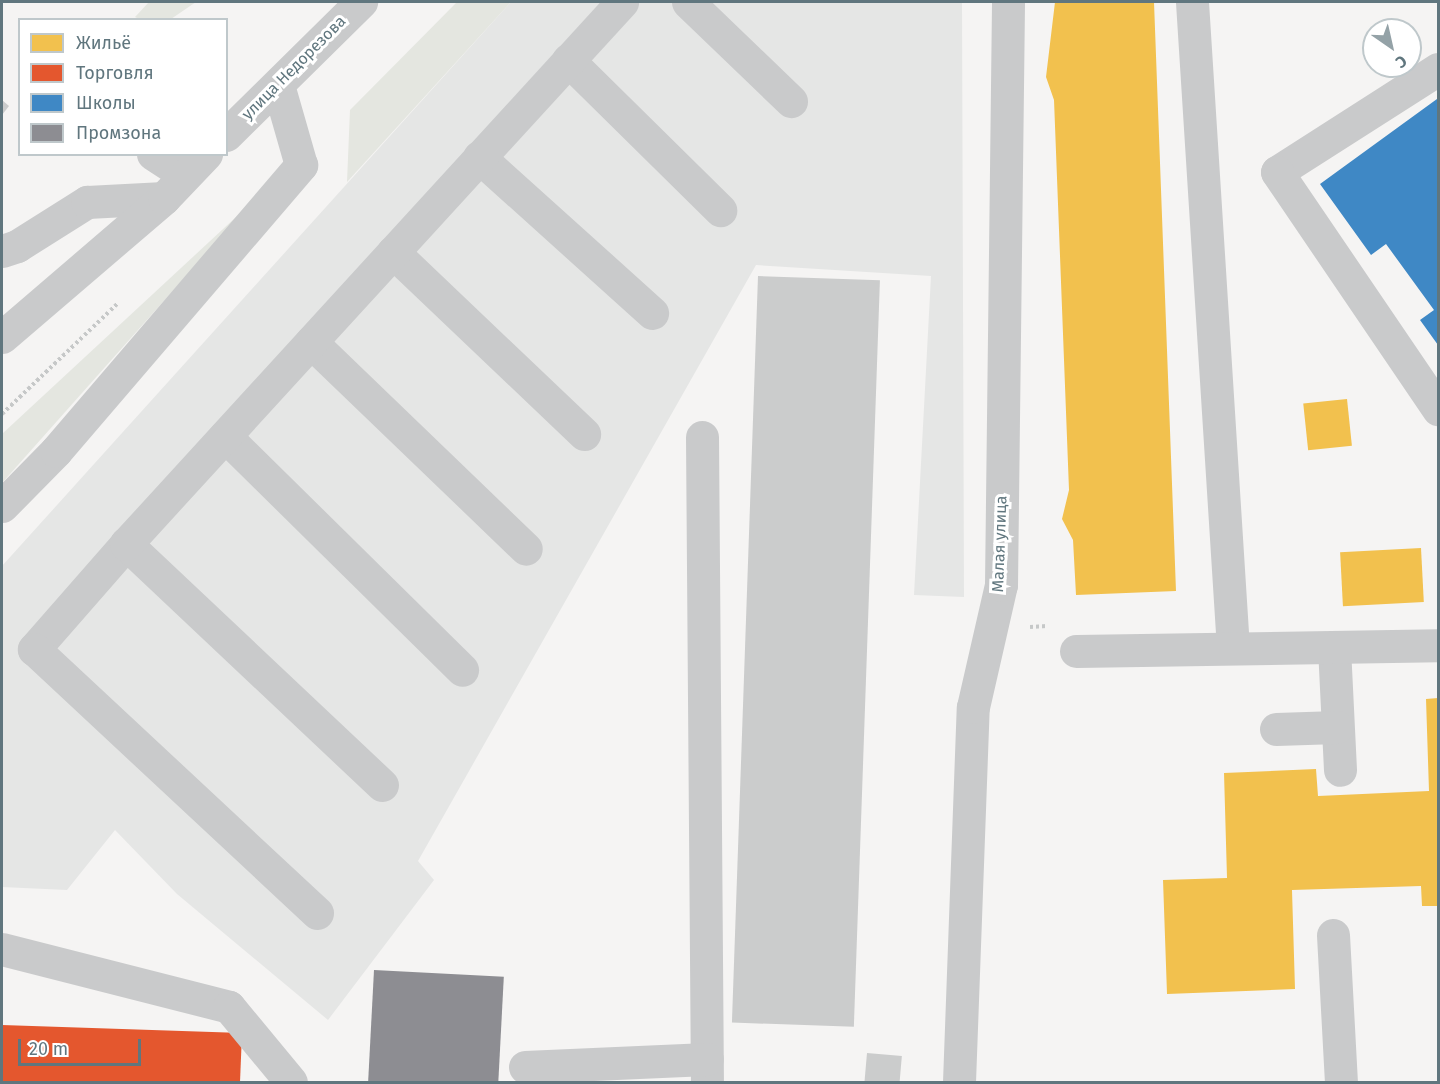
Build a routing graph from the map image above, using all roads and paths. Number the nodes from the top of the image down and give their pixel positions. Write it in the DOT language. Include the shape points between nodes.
graph roads {
  1 [pos="361,2"];
  2 [pos="622,2"];
  3 [pos="688,2"];
  4 [pos="1008,2"];
  5 [pos="1192,2"];
  6 [pos="568,60"];
  7 [pos="1438,69"];
  8 [pos="278,85"];
  9 [pos="791,101"];
  10 [pos="228,133"];
  11 [pos="156,156"];
  12 [pos="479,158"];
  13 [pos="185,176"];
  14 [pos="720,210"];
  15 [pos="2,251"];
  16 [pos="393,252"];
  17 [pos="118,303"];
  18 [pos="652,313"];
  19 [pos="2,337"];
  20 [pos="311,342"];
  21 [pos="1438,409"];
  22 [pos="2,414"];
  23 [pos="584,434"];
  24 [pos="225,436"];
  25 [pos="702,437"];
  26 [pos="2,506"];
  27 [pos="126,544"];
  28 [pos="526,549"];
  29 [pos="1438,645"];
  30 [pos="1334,647"];
  31 [pos="1233,648"];
  32 [pos="1076,651"];
  33 [pos="462,670"];
  34 [pos="1337,727"];
  35 [pos="1276,729"];
  36 [pos="1340,770"];
  37 [pos="382,785"];
  38 [pos="317,914"];
  39 [pos="1333,935"];
  40 [pos="2,949"];
  41 [pos="525,1067"];
  42 [pos="707,1071"];
  43 [pos="291,1083"];
  44 [pos="959,1083"];
  45 [pos="1341,1083"];
  1 -- 8 [label="street, улица Недорезова"];
  2 -- 6 [label="street"];
  3 -- 9 [label="street"];
  4 -- 44 [label="street, Малая улица" via="1001,585 973,706"];
  5 -- 31 [label="street"];
  6 -- 12 [label="street"];
  6 -- 14 [label="street"];
  7 -- 21 [label="street" via="1277,172"];
  8 -- 10 [label="street, улица Недорезова"];
  8 -- 26 [label="street" via="301,165 56,451"];
  11 -- 13 [label="street"];
  12 -- 16 [label="street"];
  12 -- 18 [label="street"];
  13 -- 15 [label="street" via="87,202 17,246"];
  13 -- 19 [label="street"];
  16 -- 20 [label="street"];
  16 -- 23 [label="street"];
  17 -- 22 [label="path"];
  20 -- 24 [label="street"];
  20 -- 28 [label="street"];
  24 -- 27 [label="street"];
  24 -- 33 [label="street"];
  25 -- 42 [label="street"];
  27 -- 37 [label="street"];
  27 -- 38 [label="street" via="34,650"];
  29 -- 30 [label="street"];
  30 -- 31 [label="street"];
  30 -- 34 [label="street"];
  31 -- 32 [label="street"];
  34 -- 35 [label="street"];
  34 -- 36 [label="street"];
  39 -- 45 [label="street"];
  40 -- 43 [label="street" via="229,1006"];
  41 -- 42 [label="street"];
}
